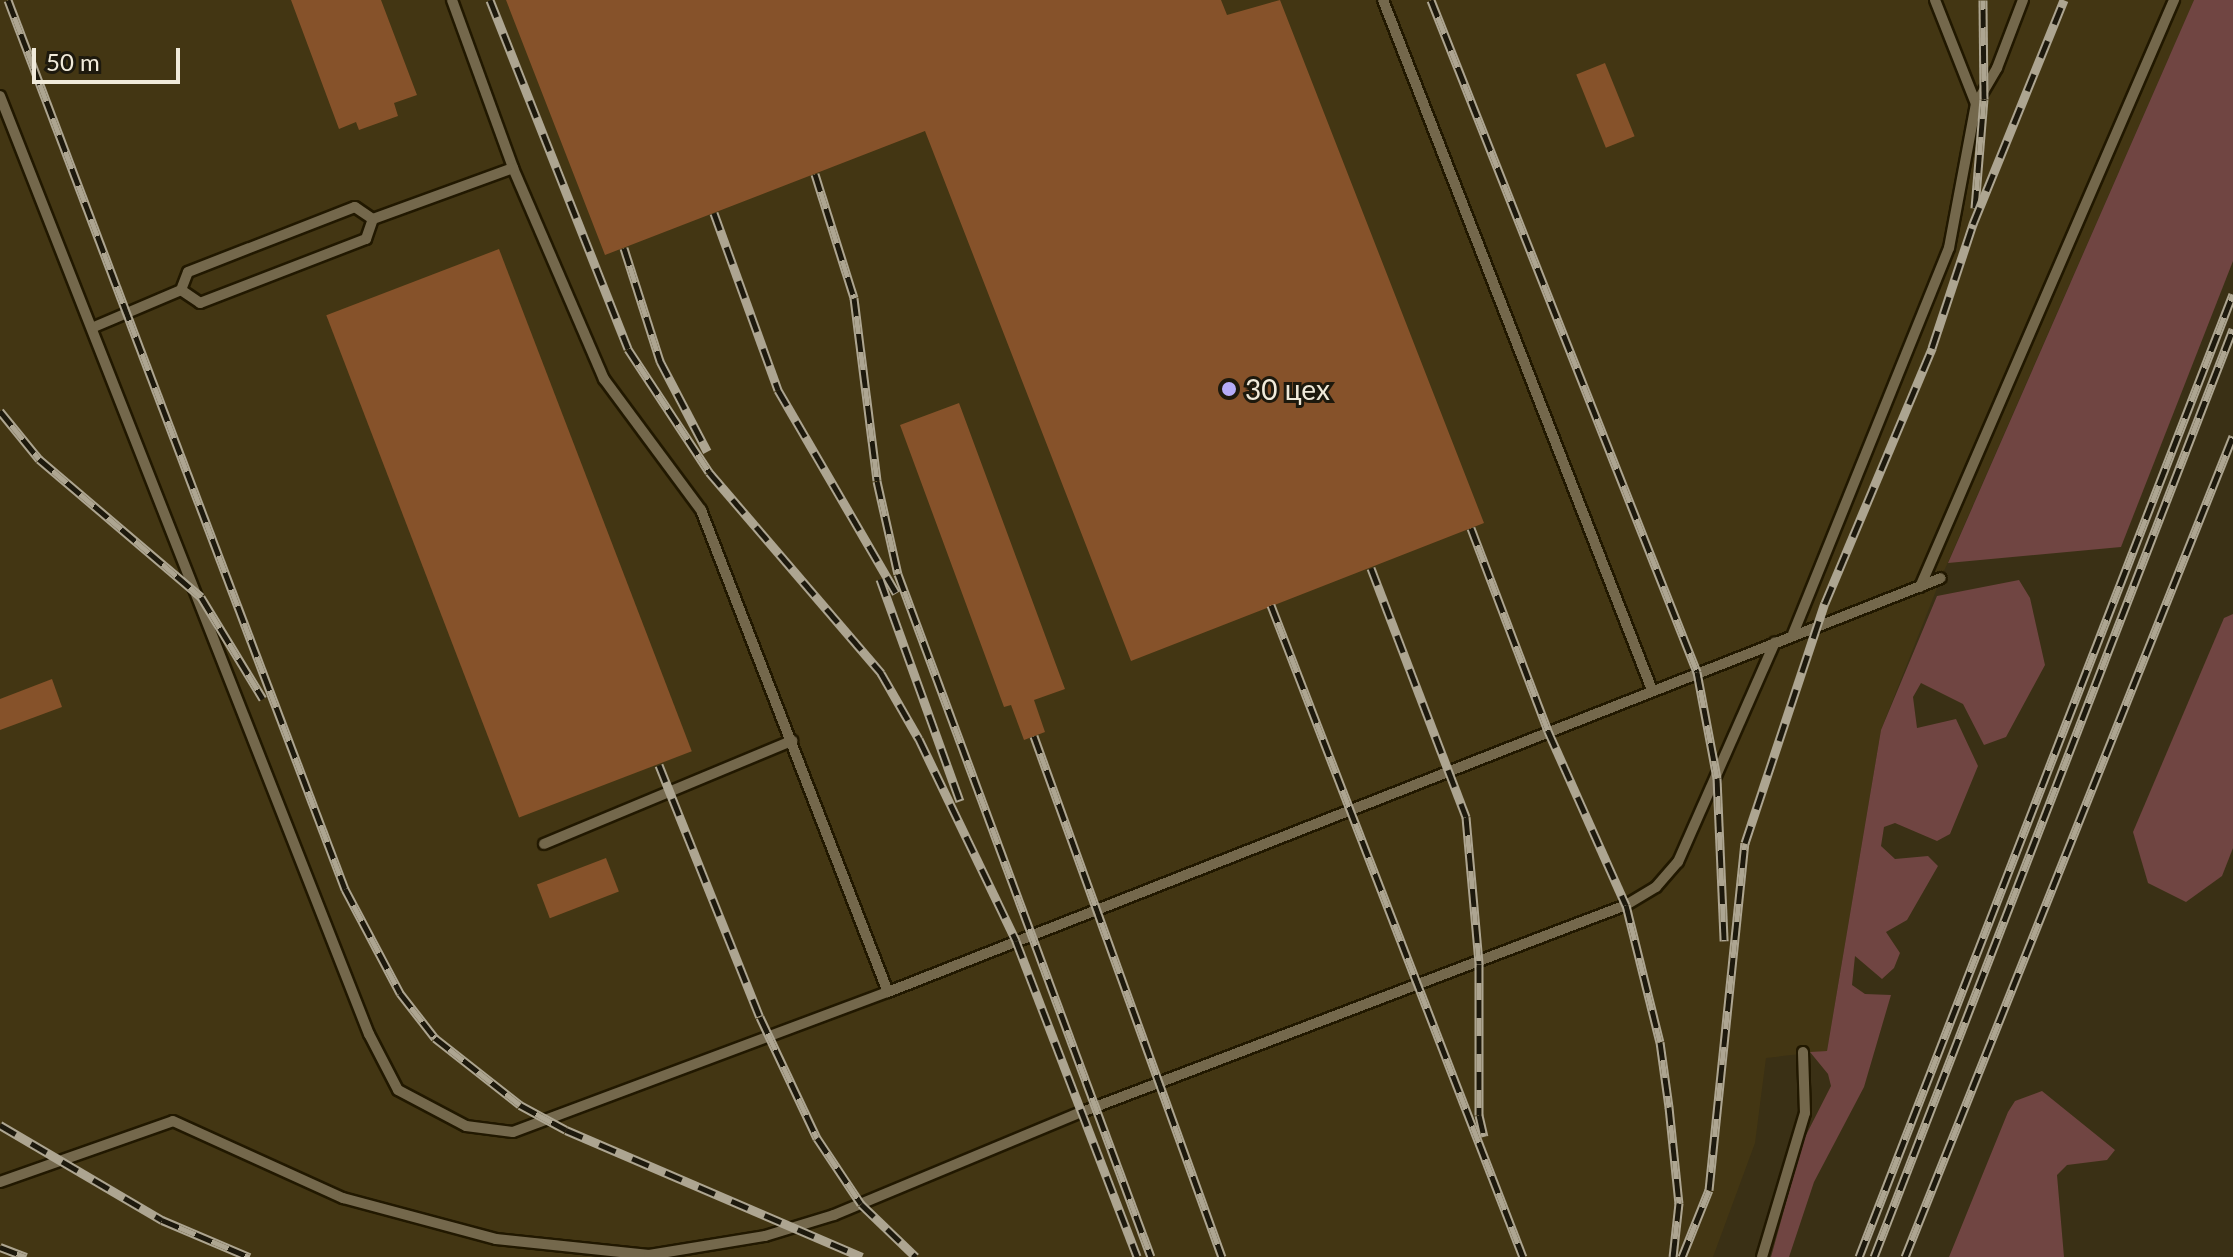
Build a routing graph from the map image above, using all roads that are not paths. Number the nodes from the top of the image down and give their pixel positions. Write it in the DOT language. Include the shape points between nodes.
graph roads {
  1 [pos="452,0"];
  2 [pos="1383,0"];
  3 [pos="1935,0"];
  4 [pos="2023,0"];
  5 [pos="2174,0"];
  6 [pos="0,96"];
  7 [pos="1976,104"];
  8 [pos="513,168"];
  9 [pos="373,219"];
  10 [pos="181,290"];
  11 [pos="94,327"];
  12 [pos="1941,578"];
  13 [pos="1920,587"];
  14 [pos="1793,634"];
  15 [pos="1775,642"];
  16 [pos="1652,690"];
  17 [pos="792,741"];
  18 [pos="544,844"];
  19 [pos="888,992"];
  20 [pos="1803,1052"];
  21 [pos="0,1182"];
  22 [pos="1762,1257"];
  1 -- 8 [label="lane"];
  2 -- 16 [label="lane"];
  3 -- 7 [label="lane"];
  4 -- 7 [label="lane" via="1997,68"];
  5 -- 13 [label="lane"];
  6 -- 11 [label="lane"];
  7 -- 14 [label="lane" via="1949,248"];
  8 -- 9 [label="lane"];
  8 -- 17 [label="lane" via="604,379 701,510"];
  9 -- 10 [label="lane" via="355,207 188,272"];
  9 -- 10 [label="lane" via="366,239 200,303"];
  10 -- 11 [label="lane"];
  11 -- 19 [label="lane" via="369,1034 398,1090 466,1126 513,1132"];
  12 -- 13 [label="lane"];
  13 -- 14 [label="lane"];
  14 -- 15 [label="lane"];
  15 -- 16 [label="lane"];
  15 -- 21 [label="lane" via="1685,850 1656,887 1626,905 1082,1112 834,1215 765,1236 649,1255 496,1239 343,1198 173,1121"];
  16 -- 19 [label="lane"];
  17 -- 18 [label="lane"];
  17 -- 19 [label="lane"];
  20 -- 22 [label="lane" via="1805,1113"];
}
